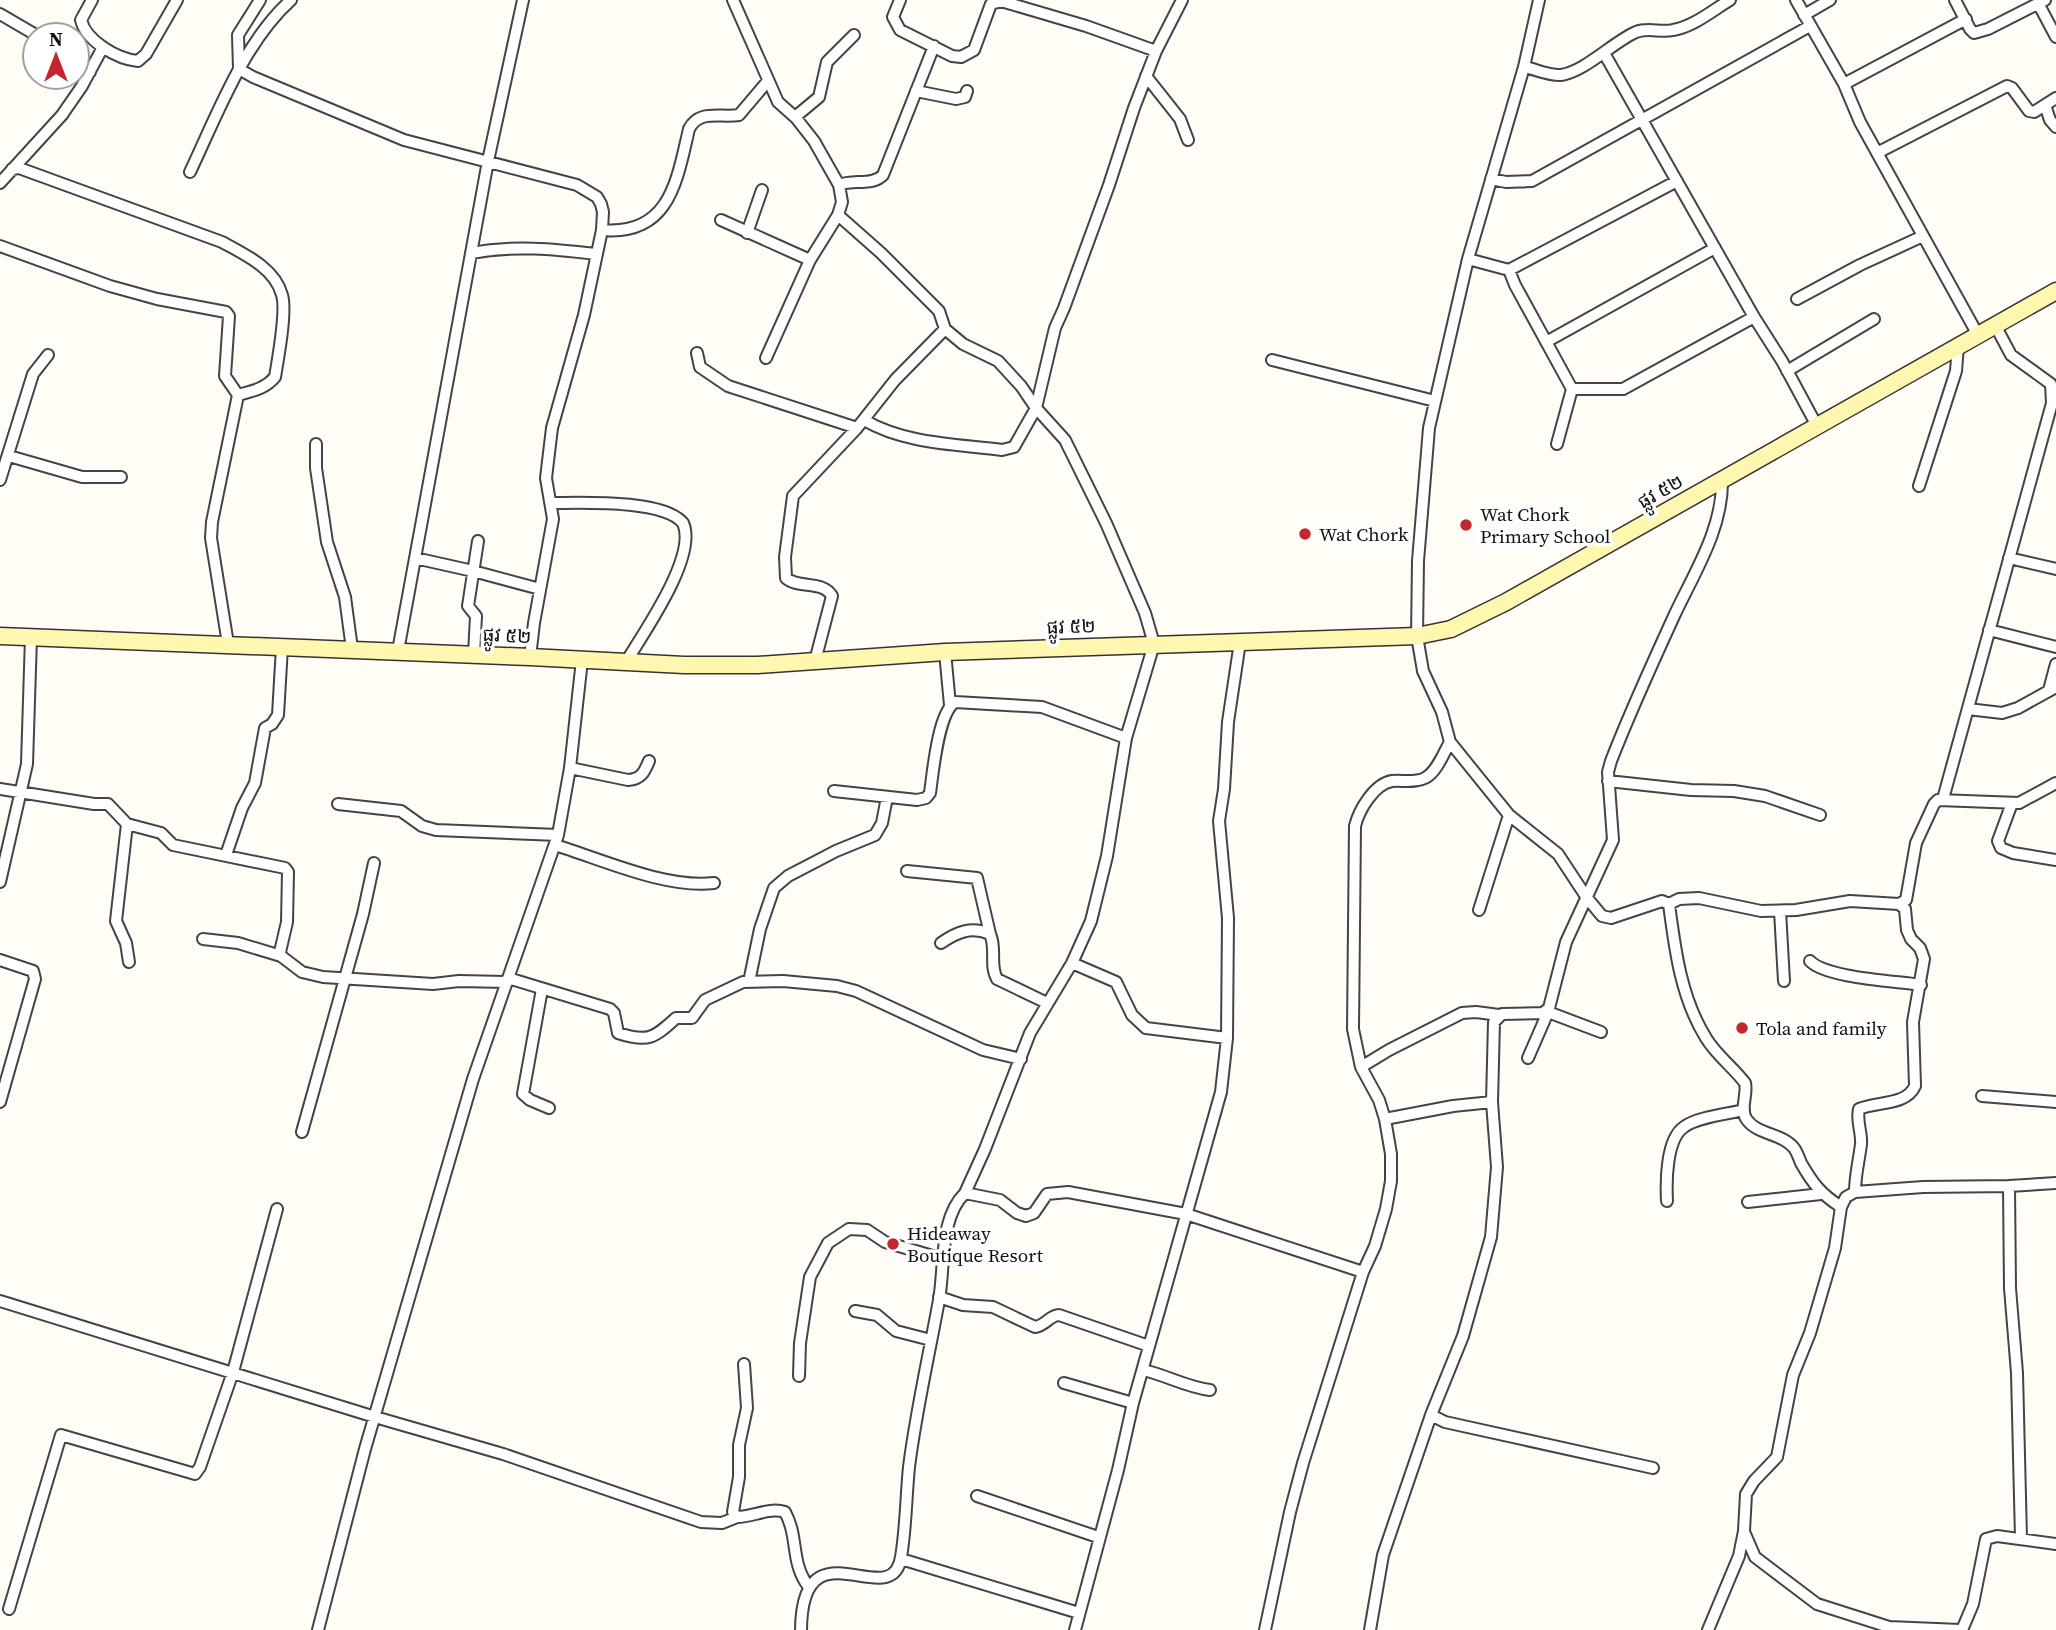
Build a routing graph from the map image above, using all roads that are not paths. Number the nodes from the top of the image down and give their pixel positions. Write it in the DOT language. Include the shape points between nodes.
graph roads {
  1 [pos="92,0"];
  2 [pos="177,0"];
  3 [pos="260,0"];
  4 [pos="291,0"];
  5 [pos="523,0"];
  6 [pos="733,0"];
  7 [pos="900,0"];
  8 [pos="1182,0"];
  9 [pos="1539,0"];
  10 [pos="1730,0"];
  11 [pos="1796,0"];
  12 [pos="1830,0"];
  13 [pos="1955,0"];
  14 [pos="1006,1"];
  15 [pos="2041,2"];
  16 [pos="0,14"];
  17 [pos="1804,15"];
  18 [pos="1966,19"];
  19 [pos="21,26"];
  20 [pos="1810,26"];
  21 [pos="854,34"];
  22 [pos="2056,37"];
  23 [pos="934,46"];
  24 [pos="103,47"];
  25 [pos="1156,51"];
  26 [pos="1604,53"];
  27 [pos="1524,67"];
  28 [pos="239,69"];
  29 [pos="91,70"];
  30 [pos="1146,76"];
  31 [pos="767,82"];
  32 [pos="1844,84"];
  33 [pos="77,91"];
  34 [pos="967,91"];
  35 [pos="916,92"];
  36 [pos="2056,98"];
  37 [pos="2045,105"];
  38 [pos="795,117"];
  39 [pos="1642,120"];
  40 [pos="2056,127"];
  41 [pos="1188,140"];
  42 [pos="1877,153"];
  43 [pos="488,161"];
  44 [pos="12,169"];
  45 [pos="190,172"];
  46 [pos="1491,179"];
  47 [pos="1677,181"];
  48 [pos="0,183"];
  49 [pos="839,185"];
  50 [pos="762,190"];
  51 [pos="838,215"];
  52 [pos="721,220"];
  53 [pos="602,230"];
  54 [pos="747,233"];
  55 [pos="1923,236"];
  56 [pos="0,246"];
  57 [pos="1715,248"];
  58 [pos="471,253"];
  59 [pos="596,254"];
  60 [pos="1468,259"];
  61 [pos="810,260"];
  62 [pos="1509,270"];
  63 [pos="2056,291"];
  64 [pos="1797,299"];
  65 [pos="1754,317"];
  66 [pos="1874,319"];
  67 [pos="1995,325"];
  68 [pos="945,329"];
  69 [pos="1978,335"];
  70 [pos="1546,342"];
  71 [pos="1958,346"];
  72 [pos="697,353"];
  73 [pos="48,355"];
  74 [pos="766,358"];
  75 [pos="1272,360"];
  76 [pos="1787,371"];
  77 [pos="1572,389"];
  78 [pos="238,395"];
  79 [pos="1435,401"];
  80 [pos="1036,408"];
  81 [pos="861,424"];
  82 [pos="2051,424"];
  83 [pos="1816,426"];
  84 [pos="316,444"];
  85 [pos="1557,444"];
  86 [pos="9,456"];
  87 [pos="121,477"];
  88 [pos="0,480"];
  89 [pos="1722,480"];
  90 [pos="1919,486"];
  91 [pos="551,503"];
  92 [pos="478,541"];
  93 [pos="415,558"];
  94 [pos="2009,558"];
  95 [pos="2056,569"];
  96 [pos="472,571"];
  97 [pos="540,589"];
  98 [pos="1989,630"];
  99 [pos="0,636"];
  100 [pos="1417,636"];
  101 [pos="31,637"];
  102 [pos="1240,642"];
  103 [pos="228,644"];
  104 [pos="1154,644"];
  105 [pos="282,647"];
  106 [pos="2056,647"];
  107 [pos="352,649"];
  108 [pos="398,651"];
  109 [pos="945,652"];
  110 [pos="474,654"];
  111 [pos="530,657"];
  112 [pos="582,660"];
  113 [pos="815,661"];
  114 [pos="626,662"];
  115 [pos="2056,664"];
  116 [pos="2053,689"];
  117 [pos="950,705"];
  118 [pos="1968,709"];
  119 [pos="1126,738"];
  120 [pos="1450,741"];
  121 [pos="649,761"];
  122 [pos="570,768"];
  123 [pos="1608,781"];
  124 [pos="2056,783"];
  125 [pos="0,789"];
  126 [pos="834,791"];
  127 [pos="21,793"];
  128 [pos="887,797"];
  129 [pos="1943,799"];
  130 [pos="2012,803"];
  131 [pos="338,804"];
  132 [pos="1820,814"];
  133 [pos="1509,816"];
  134 [pos="127,824"];
  135 [pos="557,840"];
  136 [pos="226,855"];
  137 [pos="2056,860"];
  138 [pos="374,863"];
  139 [pos="907,870"];
  140 [pos="0,882"];
  141 [pos="714,883"];
  142 [pos="1587,898"];
  143 [pos="1669,904"];
  144 [pos="1899,904"];
  145 [pos="1479,910"];
  146 [pos="1780,911"];
  147 [pos="990,934"];
  148 [pos="203,939"];
  149 [pos="941,943"];
  150 [pos="281,956"];
  151 [pos="0,960"];
  152 [pos="1810,961"];
  153 [pos="129,962"];
  154 [pos="1072,963"];
  155 [pos="344,977"];
  156 [pos="507,980"];
  157 [pos="1784,981"];
  158 [pos="749,982"];
  159 [pos="1921,985"];
  160 [pos="542,989"];
  161 [pos="1047,1003"];
  162 [pos="1548,1012"];
  163 [pos="1499,1015"];
  164 [pos="1601,1032"];
  165 [pos="1227,1038"];
  166 [pos="1528,1058"];
  167 [pos="1021,1059"];
  168 [pos="1361,1067"];
  169 [pos="1982,1096"];
  170 [pos="0,1102"];
  171 [pos="1492,1102"];
  172 [pos="2056,1102"];
  173 [pos="549,1108"];
  174 [pos="1744,1110"];
  175 [pos="1385,1119"];
  176 [pos="302,1132"];
  177 [pos="2056,1182"];
  178 [pos="2009,1186"];
  179 [pos="1855,1192"];
  180 [pos="965,1194"];
  181 [pos="1821,1194"];
  182 [pos="1667,1201"];
  183 [pos="1748,1202"];
  184 [pos="1841,1207"];
  185 [pos="277,1209"];
  186 [pos="1186,1214"];
  187 [pos="943,1259"];
  188 [pos="1363,1272"];
  189 [pos="939,1297"];
  190 [pos="0,1301"];
  191 [pos="855,1311"];
  192 [pos="931,1340"];
  193 [pos="1150,1346"];
  194 [pos="744,1364"];
  195 [pos="1143,1370"];
  196 [pos="233,1371"];
  197 [pos="799,1376"];
  198 [pos="1064,1383"];
  199 [pos="1210,1390"];
  200 [pos="1133,1403"];
  201 [pos="1431,1415"];
  202 [pos="375,1417"];
  203 [pos="1653,1468"];
  204 [pos="976,1496"];
  205 [pos="737,1517"];
  206 [pos="1744,1531"];
  207 [pos="1098,1537"];
  208 [pos="2021,1538"];
  209 [pos="2056,1544"];
  210 [pos="901,1559"];
  211 [pos="808,1586"];
  212 [pos="9,1609"];
  213 [pos="1079,1613"];
  214 [pos="318,1630"];
  215 [pos="801,1630"];
  216 [pos="1075,1630"];
  217 [pos="1265,1630"];
  218 [pos="1370,1630"];
  219 [pos="1709,1630"];
  220 [pos="1961,1630"];
  1 -- 24 [label="street" via="82,24"];
  2 -- 24 [label="street" via="142,59 130,60"];
  3 -- 28 [label="street" via="238,36"];
  4 -- 28 [label="street"];
  5 -- 43 [label="street"];
  6 -- 31 [label="street"];
  7 -- 23 [label="street" via="893,17 896,26"];
  8 -- 25 [label="street"];
  9 -- 27 [label="street"];
  10 -- 26 [label="street" via="1681,28 1634,33"];
  11 -- 17 [label="street"];
  12 -- 17 [label="street"];
  13 -- 18 [label="street"];
  14 -- 23 [label="street" via="991,4 968,55 952,56"];
  14 -- 25 [label="street"];
  15 -- 18 [label="street" via="1979,32 1970,29"];
  15 -- 22 [label="street"];
  16 -- 19 [label="street"];
  17 -- 20 [label="street"];
  18 -- 32 [label="street"];
  20 -- 32 [label="street"];
  20 -- 39 [label="street"];
  21 -- 38 [label="street" via="827,62 819,97"];
  23 -- 35 [label="street"];
  24 -- 29 [label="street"];
  25 -- 30 [label="street"];
  26 -- 27 [label="street" via="1559,75"];
  26 -- 39 [label="street"];
  27 -- 46 [label="street"];
  28 -- 43 [label="street" via="404,140"];
  28 -- 45 [label="street"];
  30 -- 41 [label="street" via="1180,119"];
  30 -- 80 [label="street" via="1055,328"];
  31 -- 38 [label="street" via="778,102"];
  31 -- 53 [label="street" via="739,115 701,116 693,121 676,186 665,205 631,229"];
  32 -- 42 [label="street"];
  33 -- 44 [label="street" via="55,124"];
  34 -- 35 [label="street" via="956,100"];
  35 -- 49 [label="street" via="880,179"];
  36 -- 37 [label="street"];
  37 -- 40 [label="street"];
  37 -- 42 [label="street" via="2029,111 2007,86"];
  38 -- 49 [label="street"];
  39 -- 46 [label="street" via="1532,181"];
  39 -- 47 [label="street"];
  42 -- 55 [label="street"];
  43 -- 53 [label="street" via="587,189 601,204"];
  43 -- 58 [label="street"];
  44 -- 48 [label="street"];
  44 -- 78 [label="street" via="222,242 252,258 269,274 283,297 275,377 260,389"];
  46 -- 60 [label="street"];
  47 -- 57 [label="street"];
  47 -- 62 [label="street"];
  49 -- 51 [label="street" via="842,202"];
  50 -- 54 [label="street"];
  51 -- 61 [label="street"];
  51 -- 68 [label="street" via="939,311"];
  52 -- 54 [label="street"];
  53 -- 59 [label="street"];
  54 -- 61 [label="street"];
  55 -- 64 [label="street"];
  55 -- 69 [label="street"];
  56 -- 78 [label="street" via="110,286 226,312 225,376"];
  57 -- 65 [label="street"];
  57 -- 70 [label="street"];
  58 -- 59 [label="street" via="530,247"];
  58 -- 93 [label="street"];
  59 -- 91 [label="street" via="552,428 546,478"];
  60 -- 62 [label="street"];
  60 -- 79 [label="street"];
  61 -- 74 [label="street"];
  62 -- 70 [label="street"];
  63 -- 67 [label="street, ផ្លូវ ៥២"];
  65 -- 76 [label="street"];
  65 -- 77 [label="street" via="1623,389"];
  66 -- 76 [label="street"];
  67 -- 69 [label="street, ផ្លូវ ៥២"];
  67 -- 82 [label="street" via="2011,355 2051,384"];
  68 -- 80 [label="street" via="963,344 998,361"];
  68 -- 81 [label="street" via="895,380"];
  69 -- 71 [label="street, ផ្លូវ ៥២"];
  70 -- 77 [label="street"];
  71 -- 83 [label="street, ផ្លូវ ៥២"];
  71 -- 90 [label="street" via="1955,371"];
  72 -- 81 [label="street" via="700,367 728,386"];
  73 -- 86 [label="street" via="33,374"];
  75 -- 79 [label="street"];
  76 -- 83 [label="street"];
  77 -- 85 [label="street"];
  78 -- 103 [label="street" via="211,538"];
  79 -- 100 [label="street" via="1418,561"];
  80 -- 81 [label="street" via="1008,450 914,439"];
  80 -- 104 [label="street" via="1065,440 1087,482 1145,613"];
  81 -- 113 [label="street" via="797,491 792,504 786,578 823,587 832,596"];
  82 -- 94 [label="street"];
  83 -- 89 [label="street, ផ្លូវ ៥២"];
  84 -- 107 [label="street" via="327,542 345,597"];
  86 -- 87 [label="street" via="82,477"];
  86 -- 88 [label="street"];
  89 -- 100 [label="street, ផ្លូវ ៥២" via="1473,619"];
  89 -- 123 [label="street" via="1722,502 1708,545 1619,739"];
  91 -- 97 [label="street" via="553,519"];
  91 -- 114 [label="street" via="633,505 683,523 686,534 677,577"];
  92 -- 96 [label="street"];
  93 -- 96 [label="street"];
  93 -- 108 [label="street"];
  94 -- 95 [label="street"];
  94 -- 98 [label="street"];
  96 -- 97 [label="street"];
  96 -- 110 [label="street" via="468,606 476,616"];
  97 -- 111 [label="street"];
  98 -- 106 [label="street"];
  98 -- 118 [label="street"];
  99 -- 101 [label="street, ផ្លូវ ៥២"];
  100 -- 102 [label="street, ផ្លូវ ៥២"];
  100 -- 120 [label="street" via="1423,671"];
  101 -- 103 [label="street, ផ្លូវ ៥២"];
  101 -- 127 [label="street" via="27,764"];
  102 -- 104 [label="street, ផ្លូវ ៥២"];
  102 -- 165 [label="street" via="1219,821 1228,918"];
  103 -- 105 [label="street, ផ្លូវ ៥២"];
  104 -- 109 [label="street, ផ្លូវ ៥២"];
  104 -- 119 [label="street"];
  105 -- 107 [label="street, ផ្លូវ ៥២"];
  105 -- 136 [label="street" via="278,715 265,728 255,783"];
  107 -- 108 [label="street, ផ្លូវ ៥២"];
  108 -- 110 [label="street, ផ្លូវ ៥២"];
  109 -- 113 [label="street, ផ្លូវ ៥២"];
  109 -- 117 [label="street"];
  110 -- 111 [label="street, ផ្លូវ ៥២"];
  111 -- 112 [label="street, ផ្លូវ ៥២"];
  112 -- 114 [label="street, ផ្លូវ ៥២"];
  112 -- 122 [label="street"];
  113 -- 114 [label="street, ផ្លូវ ៥២" via="758,666"];
  115 -- 116 [label="street"];
  116 -- 118 [label="street" via="2002,713"];
  117 -- 119 [label="street" via="962,701 1042,706"];
  117 -- 128 [label="street" via="935,755 930,793 922,800"];
  118 -- 129 [label="street"];
  119 -- 154 [label="street" via="1107,856 1091,921"];
  120 -- 133 [label="street"];
  120 -- 168 [label="street" via="1423,779 1379,786 1357,821 1352,992"];
  121 -- 122 [label="street" via="635,780"];
  122 -- 135 [label="street"];
  123 -- 132 [label="street" via="1734,791"];
  123 -- 142 [label="street" via="1613,839"];
  124 -- 130 [label="street"];
  125 -- 127 [label="street"];
  126 -- 128 [label="street"];
  127 -- 134 [label="street" via="105,803"];
  127 -- 140 [label="street"];
  128 -- 158 [label="street" via="875,835 800,869 774,888"];
  129 -- 130 [label="street"];
  129 -- 144 [label="street" via="1934,804 1919,837 1906,900"];
  130 -- 137 [label="street" via="1998,841 2001,848"];
  131 -- 135 [label="street" via="397,810 436,830"];
  133 -- 142 [label="street" via="1558,854"];
  133 -- 145 [label="street"];
  134 -- 136 [label="street" via="161,833 173,845"];
  134 -- 153 [label="street" via="116,921"];
  135 -- 141 [label="street" via="631,872 694,884"];
  135 -- 156 [label="street"];
  136 -- 150 [label="street" via="288,872"];
  138 -- 155 [label="street"];
  139 -- 147 [label="street" via="976,878"];
  142 -- 143 [label="street" via="1606,918 1662,901"];
  142 -- 162 [label="street" via="1566,942"];
  143 -- 146 [label="street" via="1699,898"];
  143 -- 174 [label="street" via="1689,1005 1707,1039 1745,1083"];
  144 -- 146 [label="street" via="1850,901"];
  144 -- 159 [label="street" via="1907,913 1907,930 1924,959"];
  146 -- 157 [label="street"];
  147 -- 149 [label="street" via="971,930"];
  147 -- 161 [label="street" via="997,979"];
  148 -- 150 [label="street" via="236,942"];
  150 -- 155 [label="street" via="302,972"];
  151 -- 170 [label="street" via="33,971 35,979"];
  152 -- 159 [label="street" via="1843,976"];
  154 -- 161 [label="street"];
  154 -- 165 [label="street" via="1116,982 1132,1015 1146,1028"];
  155 -- 156 [label="street" via="433,984"];
  155 -- 176 [label="street"];
  156 -- 160 [label="street"];
  156 -- 202 [label="street" via="473,1079"];
  158 -- 160 [label="street" via="705,1000 692,1018 676,1018 656,1036 643,1039 618,1032 610,1009"];
  158 -- 167 [label="street" via="846,988 983,1050"];
  159 -- 179 [label="street" via="1913,1022 1915,1086 1901,1099 1859,1109 1861,1143"];
  160 -- 173 [label="street" via="523,1094"];
  161 -- 167 [label="street"];
  162 -- 163 [label="street"];
  162 -- 164 [label="street"];
  162 -- 166 [label="street"];
  163 -- 168 [label="street" via="1462,1013"];
  163 -- 171 [label="street" via="1493,1026"];
  165 -- 186 [label="street" via="1221,1092"];
  167 -- 180 [label="street"];
  168 -- 175 [label="street"];
  169 -- 172 [label="street"];
  171 -- 175 [label="street"];
  171 -- 201 [label="street" via="1497,1167 1491,1237 1463,1336"];
  174 -- 181 [label="street" via="1748,1122 1793,1148"];
  174 -- 182 [label="street" via="1690,1124 1677,1134 1667,1171"];
  175 -- 188 [label="street" via="1391,1181 1375,1246"];
  177 -- 178 [label="street"];
  178 -- 179 [label="street"];
  178 -- 208 [label="street"];
  179 -- 184 [label="street"];
  180 -- 186 [label="street" via="1000,1200 1026,1216 1034,1213 1047,1194 1068,1192"];
  180 -- 187 [label="street" via="951,1219"];
  181 -- 183 [label="street"];
  181 -- 184 [label="street"];
  184 -- 206 [label="street" via="1835,1248 1793,1375 1780,1448 1746,1494"];
  185 -- 196 [label="street"];
  186 -- 188 [label="street"];
  186 -- 193 [label="street"];
  187 -- 189 [label="street"];
  187 -- 197 [label="street" via="885,1242 867,1230 849,1229 828,1243 810,1277"];
  188 -- 217 [label="street" via="1303,1463"];
  189 -- 192 [label="street"];
  189 -- 193 [label="street" via="993,1307 1035,1327 1059,1315"];
  190 -- 196 [label="street"];
  191 -- 192 [label="street" via="877,1315 896,1331"];
  192 -- 210 [label="street" via="910,1465"];
  193 -- 195 [label="street"];
  194 -- 205 [label="street" via="748,1400 739,1446 733,1512"];
  195 -- 199 [label="street"];
  195 -- 200 [label="street"];
  196 -- 202 [label="street"];
  196 -- 212 [label="street" via="195,1474 61,1435"];
  198 -- 200 [label="street"];
  200 -- 207 [label="street"];
  201 -- 203 [label="street" via="1445,1422"];
  201 -- 218 [label="street" via="1383,1555"];
  202 -- 205 [label="street" via="503,1454 701,1522 722,1523"];
  202 -- 214 [label="street"];
  204 -- 207 [label="street"];
  205 -- 211 [label="street" via="785,1512 796,1564"];
  206 -- 219 [label="street" via="1739,1556"];
  206 -- 220 [label="street" via="1755,1557 1817,1604 1889,1627"];
  207 -- 213 [label="street"];
  208 -- 209 [label="street"];
  208 -- 220 [label="street" via="1986,1539 1973,1604"];
  210 -- 211 [label="street" via="888,1577 825,1574"];
  210 -- 213 [label="street"];
  211 -- 215 [label="street"];
  213 -- 216 [label="street"];
}
